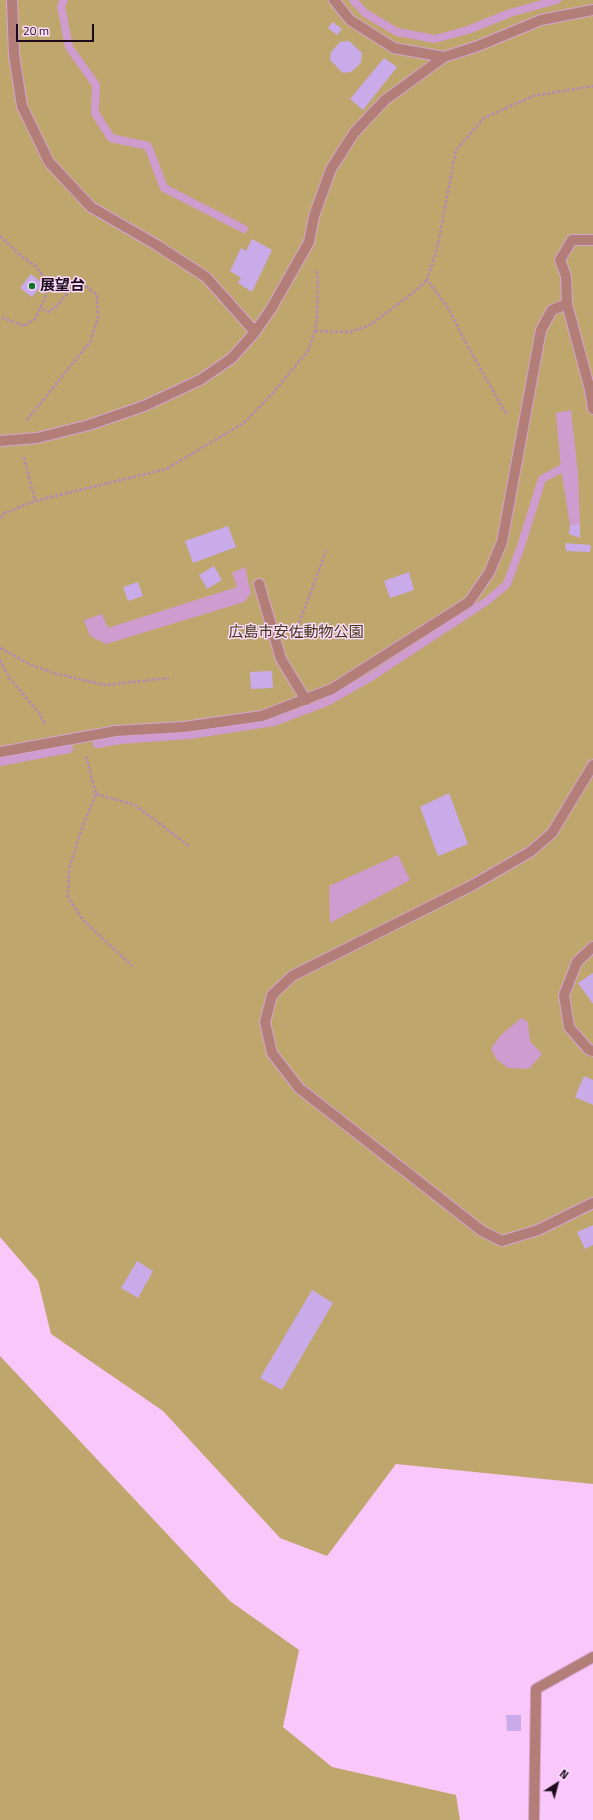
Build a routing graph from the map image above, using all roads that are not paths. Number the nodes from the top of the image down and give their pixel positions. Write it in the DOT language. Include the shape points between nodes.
graph roads {
  1 [pos="12,0"];
  2 [pos="334,0"];
  3 [pos="593,10"];
  4 [pos="444,57"];
  5 [pos="593,240"];
  6 [pos="567,304"];
  7 [pos="255,332"];
  8 [pos="593,409"];
  9 [pos="0,441"];
  10 [pos="259,584"];
  11 [pos="306,700"];
  12 [pos="0,752"];
  13 [pos="593,765"];
  14 [pos="593,947"];
  15 [pos="593,1051"];
  16 [pos="593,1203"];
  17 [pos="593,1657"];
  18 [pos="534,1820"];
  1 -- 7 [label="street" via="14,55 22,106 49,162 90,207 155,244 206,278"];
  2 -- 4 [label="street" via="350,20 394,48"];
  3 -- 4 [label="street" via="541,20"];
  4 -- 7 [label="street" via="385,100 354,133 331,169 314,216 309,242 292,275"];
  5 -- 6 [label="street" via="572,240 560,260 566,276"];
  6 -- 8 [label="street"];
  6 -- 11 [label="street" via="552,310 541,330 502,542 489,573 469,602 332,689"];
  7 -- 9 [label="street" via="232,358 200,380 144,406 89,425 44,436"];
  10 -- 11 [label="street" via="281,659"];
  11 -- 12 [label="street" via="262,716 184,727 116,731"];
  13 -- 16 [label="street" via="552,833 530,852 471,886 292,976 272,995 265,1022 272,1053 299,1088 482,1231 502,1241 538,1230"];
  14 -- 15 [label="street" via="577,962 564,995 569,1027 588,1049"];
  17 -- 18 [label="street" via="536,1689"];
}
